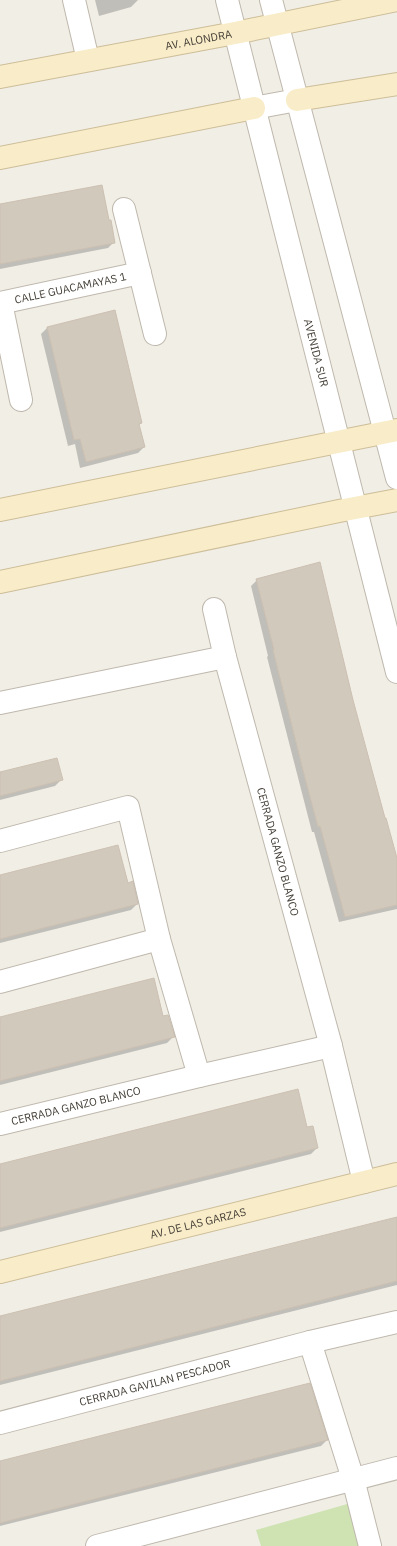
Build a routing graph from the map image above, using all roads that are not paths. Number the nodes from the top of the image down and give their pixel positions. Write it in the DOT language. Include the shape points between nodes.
graph roads {
  1 [pos="74,0"];
  2 [pos="227,0"];
  3 [pos="271,0"];
  4 [pos="397,0"];
  5 [pos="277,24"];
  6 [pos="235,32"];
  7 [pos="88,60"];
  8 [pos="0,77"];
  9 [pos="397,84"];
  10 [pos="297,100"];
  11 [pos="254,108"];
  12 [pos="0,158"];
  13 [pos="124,210"];
  14 [pos="140,273"];
  15 [pos="1,303"];
  16 [pos="155,334"];
  17 [pos="21,400"];
  18 [pos="390,431"];
  19 [pos="338,441"];
  20 [pos="397,478"];
  21 [pos="397,500"];
  22 [pos="355,508"];
  23 [pos="0,510"];
  24 [pos="0,582"];
  25 [pos="214,609"];
  26 [pos="225,657"];
  27 [pos="397,672"];
  28 [pos="0,703"];
  29 [pos="0,840"];
  30 [pos="159,939"];
  31 [pos="0,982"];
  32 [pos="331,1046"];
  33 [pos="199,1076"];
  34 [pos="0,1124"];
  35 [pos="397,1174"];
  36 [pos="364,1182"];
  37 [pos="0,1272"];
  38 [pos="397,1322"];
  39 [pos="310,1342"];
  40 [pos="0,1423"];
  41 [pos="397,1468"];
  42 [pos="353,1479"];
  43 [pos="97,1546"];
  44 [pos="370,1546"];
  1 -- 7 [label="street"];
  2 -- 6 [label="street, AVENIDA SUR"];
  3 -- 5 [label="street"];
  4 -- 5 [label="main road, AV. ALONDRA"];
  5 -- 6 [label="main road, AV. ALONDRA"];
  5 -- 10 [label="street"];
  6 -- 7 [label="main road, AV. ALONDRA"];
  6 -- 11 [label="street, AVENIDA SUR"];
  7 -- 8 [label="main road, AV. ALONDRA"];
  9 -- 10 [label="main road"];
  10 -- 11 [label="street"];
  10 -- 18 [label="street"];
  11 -- 12 [label="main road"];
  11 -- 19 [label="street, AVENIDA SUR"];
  13 -- 14 [label="street, CALLE GUACAMAYAS 1"];
  14 -- 15 [label="street, CALLE GUACAMAYAS 1"];
  14 -- 16 [label="street, CALLE GUACAMAYAS 1"];
  15 -- 17 [label="street, CALLE GUACAMAYAS 1"];
  18 -- 19 [label="main road"];
  18 -- 20 [label="street"];
  19 -- 22 [label="street, AVENIDA SUR"];
  19 -- 23 [label="main road"];
  21 -- 22 [label="main road"];
  22 -- 24 [label="main road"];
  22 -- 27 [label="street, AVENIDA SUR"];
  25 -- 26 [label="street, CERRADA GANZO BLANCO"];
  26 -- 28 [label="street"];
  26 -- 32 [label="street, CERRADA GANZO BLANCO"];
  29 -- 30 [label="street" via="128,806"];
  30 -- 31 [label="street"];
  30 -- 33 [label="street"];
  32 -- 33 [label="street, CERRADA GANZO BLANCO"];
  32 -- 36 [label="street, CERRADA GANZO BLANCO"];
  33 -- 34 [label="street, CERRADA GANZO BLANCO"];
  35 -- 36 [label="main road, AV. DE LAS GARZAS"];
  36 -- 37 [label="main road, AV. DE LAS GARZAS"];
  38 -- 39 [label="street, CERRADA GAVILAN PESCADOR"];
  39 -- 40 [label="street, CERRADA GAVILAN PESCADOR"];
  39 -- 42 [label="street"];
  41 -- 42 [label="street"];
  42 -- 43 [label="street"];
  42 -- 44 [label="street"];
}
